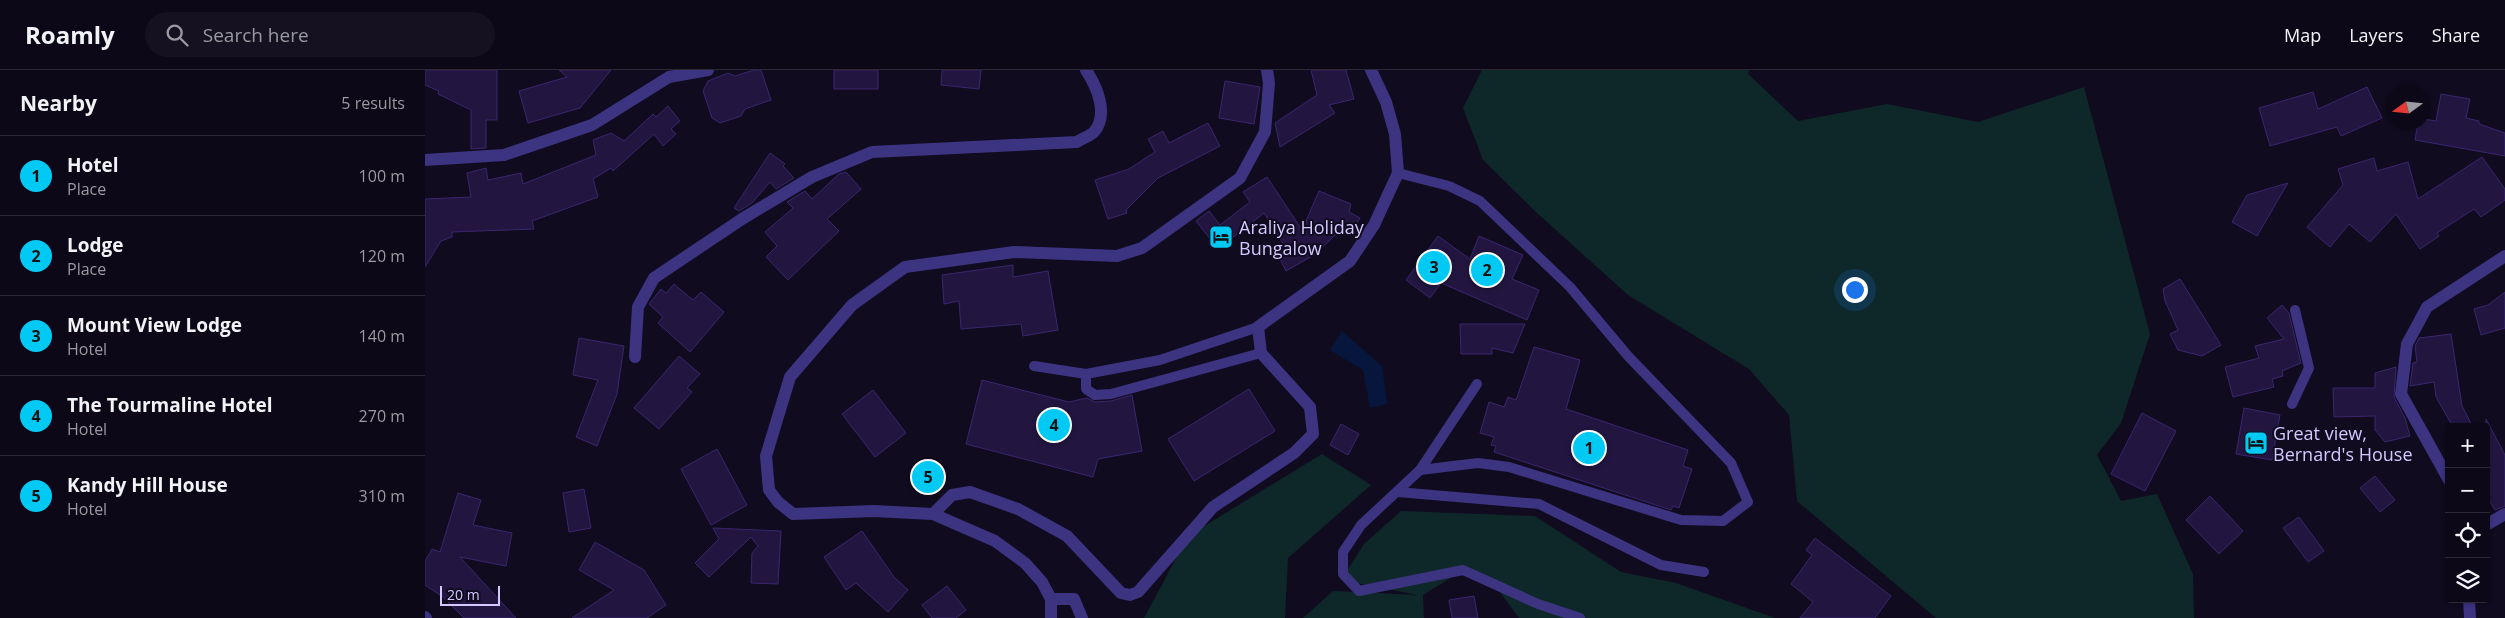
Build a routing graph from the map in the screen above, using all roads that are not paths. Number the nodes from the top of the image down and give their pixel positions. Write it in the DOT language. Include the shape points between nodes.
graph roads {
  1 [pos="708,70"];
  2 [pos="1086,70"];
  3 [pos="1267,70"];
  4 [pos="1371,70"];
  5 [pos="425,160"];
  6 [pos="1398,173"];
  7 [pos="2505,256"];
  8 [pos="2295,310"];
  9 [pos="1258,326"];
  10 [pos="1261,353"];
  11 [pos="635,357"];
  12 [pos="1034,366"];
  13 [pos="1085,374"];
  14 [pos="1477,384"];
  15 [pos="2292,404"];
  16 [pos="1420,470"];
  17 [pos="2445,473"];
  18 [pos="1398,492"];
  19 [pos="933,514"];
  20 [pos="2505,514"];
  21 [pos="2490,523"];
  22 [pos="1704,572"];
  23 [pos="1051,599"];
  24 [pos="2469,603"];
  25 [pos="1051,618"];
  26 [pos="1082,618"];
  27 [pos="1580,618"];
  28 [pos="2471,618"];
  1 -- 5 [label="street" via="669,77 592,125 504,155"];
  2 -- 11 [label="street" via="1097,88 1102,112 1094,132 1077,142 872,152 812,177 742,219 654,278 638,307"];
  3 -- 19 [label="street" via="1265,132 1240,178 1142,248 1117,256 1015,252 905,267 852,304 790,377 766,456 769,490 778,502 793,514 874,511"];
  4 -- 6 [label="street" via="1386,102 1395,134"];
  6 -- 9 [label="street" via="1374,225 1350,261"];
  6 -- 16 [label="lane" via="1449,186 1480,200 1570,287 1628,356 1731,463 1748,502 1723,521 1681,520 1509,467 1478,463"];
  7 -- 17 [label="street" via="2427,307 2407,344 2401,394"];
  8 -- 15 [label="lane" via="2309,368"];
  9 -- 10 [label="street"];
  9 -- 13 [label="lane" via="1160,360"];
  10 -- 13 [label="lane" via="1111,394 1095,395 1086,389"];
  10 -- 19 [label="street" via="1310,407 1313,434 1294,453 1213,507 1138,592 1130,595 1121,593 1067,536 1019,509 970,492 952,495"];
  12 -- 13 [label="lane"];
  14 -- 16 [label="lane"];
  16 -- 18 [label="lane"];
  18 -- 22 [label="lane" via="1539,504 1661,565"];
  18 -- 27 [label="lane" via="1361,525 1343,552 1343,574 1359,591 1463,570 1538,604"];
  19 -- 23 [label="street" via="995,540 1025,563 1042,582"];
  20 -- 21 [label="street"];
  23 -- 25 [label="street"];
  23 -- 26 [label="street" via="1073,599"];
  24 -- 28 [label="street"];
}
